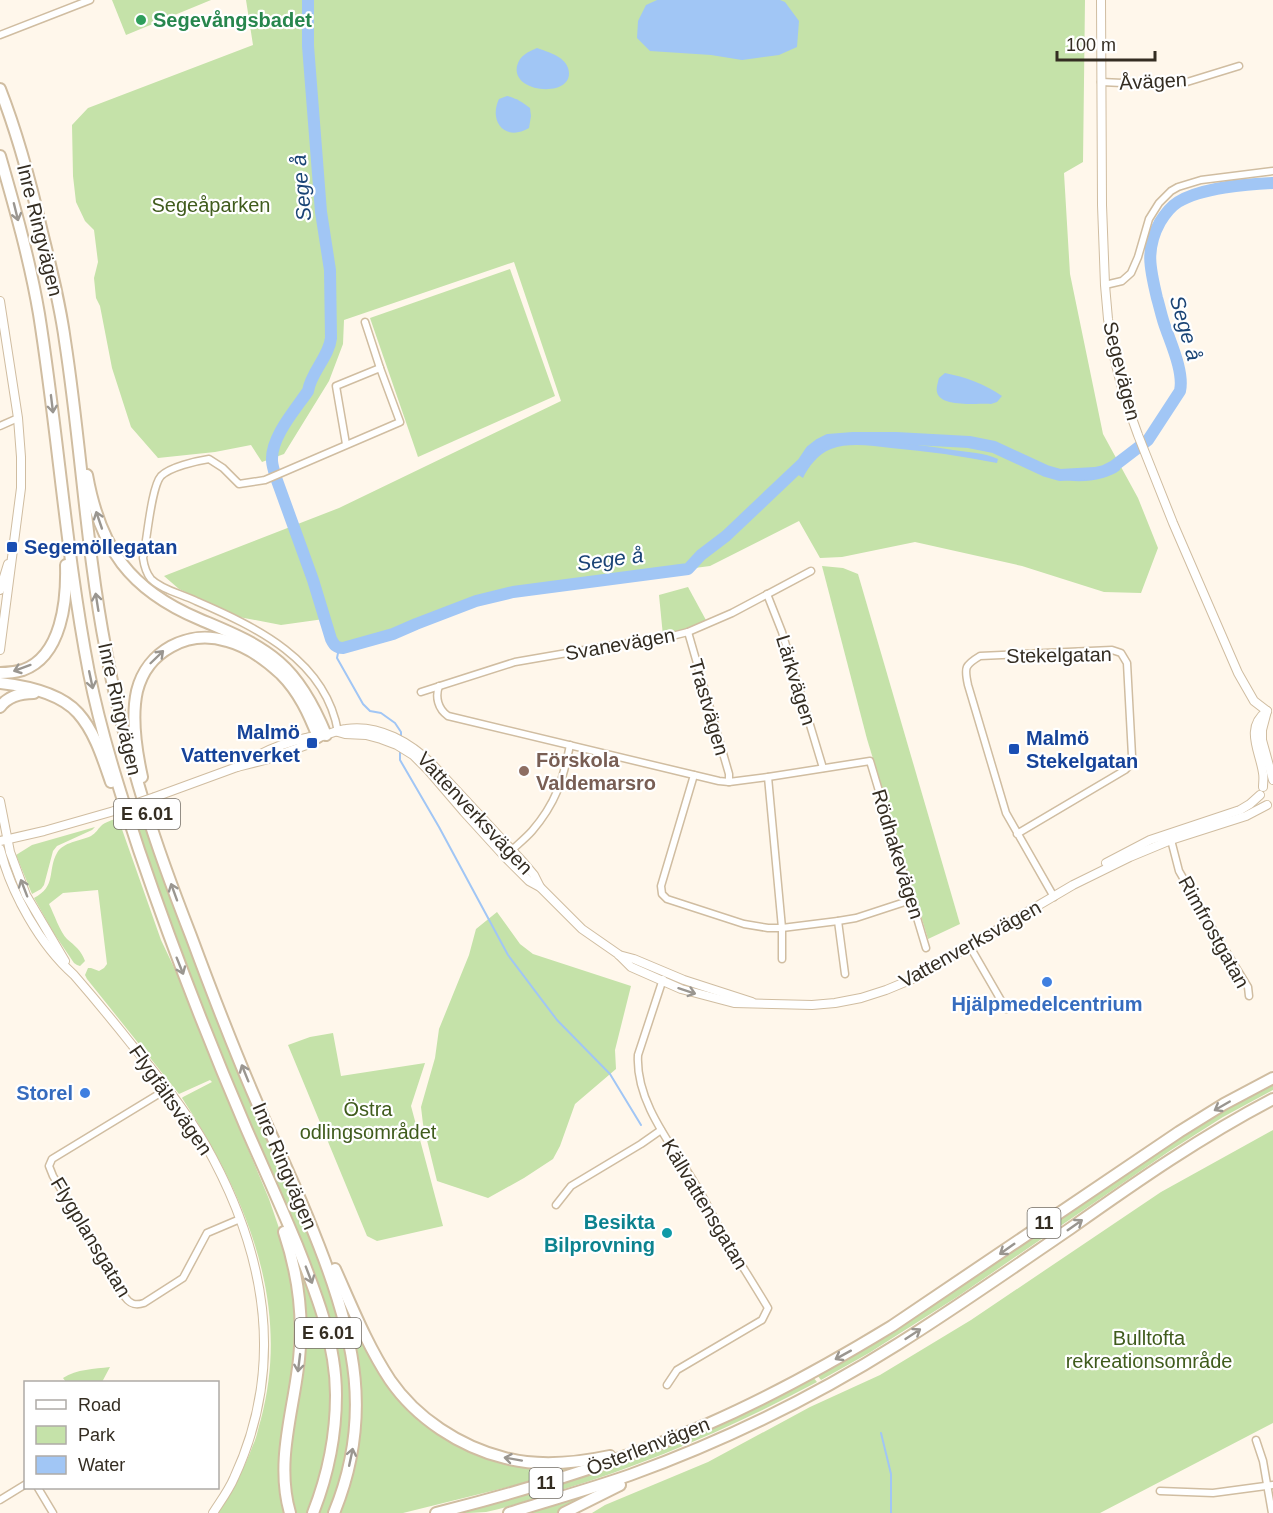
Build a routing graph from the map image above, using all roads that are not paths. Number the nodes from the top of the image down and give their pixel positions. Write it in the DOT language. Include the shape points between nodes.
graph roads {
  1 [pos="90,0"];
  2 [pos="1101,0"];
  3 [pos="0,35"];
  4 [pos="1239,66"];
  5 [pos="1101,82"];
  6 [pos="0,89"];
  7 [pos="0,156"];
  8 [pos="1273,171"];
  9 [pos="1105,285"];
  10 [pos="0,301"];
  11 [pos="365,322"];
  12 [pos="65,339"];
  13 [pos="380,368"];
  14 [pos="18,418"];
  15 [pos="0,426"];
  16 [pos="346,444"];
  17 [pos="64,502"];
  18 [pos="12,551"];
  19 [pos="811,571"];
  20 [pos="0,590"];
  21 [pos="767,594"];
  22 [pos="3,602"];
  23 [pos="688,632"];
  24 [pos="0,650"];
  25 [pos="0,673"];
  26 [pos="0,683"];
  27 [pos="439,686"];
  28 [pos="421,692"];
  29 [pos="49,695"];
  30 [pos="0,708"];
  31 [pos="1270,708"];
  32 [pos="338,732"];
  33 [pos="322,736"];
  34 [pos="570,745"];
  35 [pos="406,746"];
  36 [pos="823,768"];
  37 [pos="694,775"];
  38 [pos="768,777"];
  39 [pos="1273,780"];
  40 [pos="729,782"];
  41 [pos="1273,785"];
  42 [pos="1261,791"];
  43 [pos="0,801"];
  44 [pos="1270,806"];
  45 [pos="1017,834"];
  46 [pos="1170,836"];
  47 [pos="4,840"];
  48 [pos="0,849"];
  49 [pos="512,850"];
  50 [pos="161,853"];
  51 [pos="505,857"];
  52 [pos="540,887"];
  53 [pos="1054,897"];
  54 [pos="911,900"];
  55 [pos="838,921"];
  56 [pos="165,928"];
  57 [pos="782,928"];
  58 [pos="969,945"];
  59 [pos="926,948"];
  60 [pos="618,954"];
  61 [pos="782,959"];
  62 [pos="665,973"];
  63 [pos="846,974"];
  64 [pos="74,975"];
  65 [pos="662,981"];
  66 [pos="1249,996"];
  67 [pos="756,1004"];
  68 [pos="1006,1009"];
  69 [pos="1273,1078"];
  70 [pos="167,1089"];
  71 [pos="1273,1099"];
  72 [pos="661,1130"];
  73 [pos="261,1164"];
  74 [pos="293,1181"];
  75 [pos="556,1205"];
  76 [pos="240,1219"];
  77 [pos="667,1385"];
  78 [pos="764,1419"];
  79 [pos="1256,1440"];
  80 [pos="654,1446"];
  81 [pos="24,1485"];
  82 [pos="1270,1485"];
  83 [pos="39,1489"];
  84 [pos="1160,1491"];
  85 [pos="0,1500"];
  86 [pos="290,1512"];
  87 [pos="314,1512"];
  88 [pos="53,1513"];
  89 [pos="213,1513"];
  90 [pos="334,1513"];
  91 [pos="436,1513"];
  92 [pos="509,1513"];
  93 [pos="564,1513"];
  94 [pos="1272,1513"];
  1 -- 3 [label="street"];
  2 -- 5 [label="street, Segevägen"];
  4 -- 5 [label="street, Åvägen" via="1186,82"];
  5 -- 9 [label="street, Segevägen"];
  6 -- 12 [label="highway, Inre Ringvägen / E 6.01" via="31,188"];
  7 -- 17 [label="highway, Inre Ringvägen / E 6.01, one-way" via="38,311"];
  8 -- 9 [label="street" via="1201,180 1171,191 1149,219 1131,273 1122,281"];
  9 -- 31 [label="street, Segevägen" via="1115,361 1138,435 1238,673 1254,701"];
  10 -- 14 [label="street"];
  11 -- 13 [label="street"];
  33 -- 12 [label="highway, one-way" via="318,717 303,690 281,663 248,641 152,594 116,557 93,502"];
  50 -- 12 [label="highway, Inre Ringvägen / E 6.01, one-way" via="133,766 105,649"];
  13 -- 16 [label="street" via="336,386"];
  13 -- 16 [label="street" via="400,422"];
  14 -- 15 [label="street"];
  14 -- 18 [label="street" via="21,488"];
  16 -- 32 [label="street" via="266,480 239,484 209,459 167,472 159,478 155,491 143,558 150,578 264,634 292,654 326,696"];
  17 -- 25 [label="highway, one-way" via="66,592 57,635 45,654 30,667"];
  17 -- 56 [label="highway, Inre Ringvägen / E 6.01, one-way" via="78,610 99,715"];
  18 -- 20 [label="street"];
  18 -- 22 [label="street"];
  19 -- 21 [label="street, Svanevägen"];
  21 -- 23 [label="street, Svanevägen"];
  21 -- 36 [label="street, Lärkvägen"];
  22 -- 24 [label="street"];
  23 -- 27 [label="street, Svanevägen" via="514,662"];
  23 -- 40 [label="street, Trastvägen"];
  26 -- 29 [label="highway"];
  27 -- 28 [label="street, Svanevägen"];
  27 -- 34 [label="street" via="440,707 448,716"];
  29 -- 30 [label="highway" via="26,693 8,699"];
  29 -- 56 [label="highway" via="61,700 86,723"];
  31 -- 39 [label="street" via="1262,735"];
  31 -- 42 [label="street" via="1260,716 1255,733 1263,772"];
  32 -- 33 [label="street, Vattenverksvägen"];
  32 -- 35 [label="street, Vattenverksvägen"];
  33 -- 47 [label="street, Vattenverksvägen, bridge" via="265,760 114,811"];
  50 -- 33 [label="highway, one-way" via="141,769 135,720 142,678 162,651 176,643 202,638 240,646 282,675"];
  34 -- 37 [label="street"];
  34 -- 49 [label="street" via="552,805"];
  35 -- 49 [label="street, Vattenverksvägen" via="418,750"];
  35 -- 51 [label="street, Vattenverksvägen"];
  36 -- 38 [label="street"];
  36 -- 54 [label="street, Rödhakevägen" via="870,760"];
  37 -- 40 [label="street"];
  37 -- 57 [label="street" via="662,894 744,924"];
  38 -- 40 [label="street"];
  38 -- 57 [label="street"];
  41 -- 42 [label="street"];
  42 -- 44 [label="street" via="1263,803"];
  42 -- 46 [label="street, Vattenverksvägen" via="1240,810"];
  43 -- 47 [label="street"];
  44 -- 46 [label="street, Vattenverksvägen" via="1241,818"];
  45 -- 45 [label="street, Stekelgatan" via="1006,813 968,685 968,663 980,656 1112,650 1121,653 1127,663 1131,764"];
  45 -- 53 [label="street, Stekelgatan"];
  46 -- 53 [label="street, Vattenverksvägen"];
  46 -- 66 [label="street, Rimfrostgatan" via="1179,871 1248,987"];
  64 -- 47 [label="street, Flygfältsvägen, one-way" via="26,895"];
  48 -- 64 [label="street, Flygfältsvägen" via="28,916"];
  49 -- 51 [label="street"];
  49 -- 52 [label="street, Vattenverksvägen"];
  74 -- 50 [label="highway, Inre Ringvägen / E 6.01, one-way" via="238,1057"];
  51 -- 52 [label="street, Vattenverksvägen"];
  52 -- 60 [label="street, Vattenverksvägen" via="582,929"];
  53 -- 58 [label="street, Vattenverksvägen"];
  54 -- 55 [label="street"];
  54 -- 59 [label="street, Rödhakevägen"];
  55 -- 57 [label="street"];
  55 -- 63 [label="street"];
  56 -- 73 [label="highway, Inre Ringvägen / E 6.01, one-way"];
  57 -- 61 [label="street"];
  58 -- 67 [label="street, Vattenverksvägen" via="915,978 861,998 812,1005"];
  58 -- 68 [label="street"];
  60 -- 62 [label="street, Vattenverksvägen"];
  60 -- 65 [label="street, Vattenverksvägen" via="631,967"];
  62 -- 65 [label="street, Källvattensgatan"];
  62 -- 67 [label="street, Vattenverksvägen"];
  64 -- 70 [label="street, Flygfältsvägen"];
  65 -- 67 [label="street, Vattenverksvägen, one-way" via="717,1000"];
  65 -- 72 [label="street, Källvattensgatan" via="638,1055 646,1099"];
  69 -- 80 [label="highway, Österlenvägen / 11, one-way" via="1179,1132 846,1354 710,1423"];
  70 -- 76 [label="street, Flygfältsvägen" via="204,1142"];
  70 -- 76 [label="street, Flygplansgatan" via="55,1156 50,1161 53,1176 124,1296 133,1304 144,1303 183,1278 207,1233"];
  78 -- 71 [label="highway, Österlenvägen / 11, one-way" via="897,1345 1190,1147"];
  72 -- 75 [label="street" via="571,1186"];
  72 -- 77 [label="street, Källvattensgatan" via="768,1308 762,1320 677,1370"];
  73 -- 86 [label="highway, one-way" via="291,1253 300,1301 300,1357 285,1445"];
  73 -- 87 [label="highway, Inre Ringvägen / E 6.01, one-way" via="309,1275 333,1356 335,1429 330,1463"];
  80 -- 74 [label="highway, one-way" via="595,1459 526,1462 482,1450 437,1426 390,1380 363,1334"];
  90 -- 74 [label="highway, Inre Ringvägen / E 6.01, one-way" via="352,1453 356,1410 354,1363 336,1293"];
  76 -- 89 [label="street, Flygfältsvägen" via="263,1307 265,1350 261,1393 250,1438 234,1480"];
  78 -- 92 [label="highway, Österlenvägen / 11" via="630,1475"];
  78 -- 93 [label="highway"];
  79 -- 82 [label="street"];
  80 -- 91 [label="highway, Österlenvägen / 11" via="557,1480"];
  81 -- 85 [label="street"];
  82 -- 84 [label="street" via="1213,1493"];
  82 -- 94 [label="street"];
  83 -- 88 [label="street"];
}
